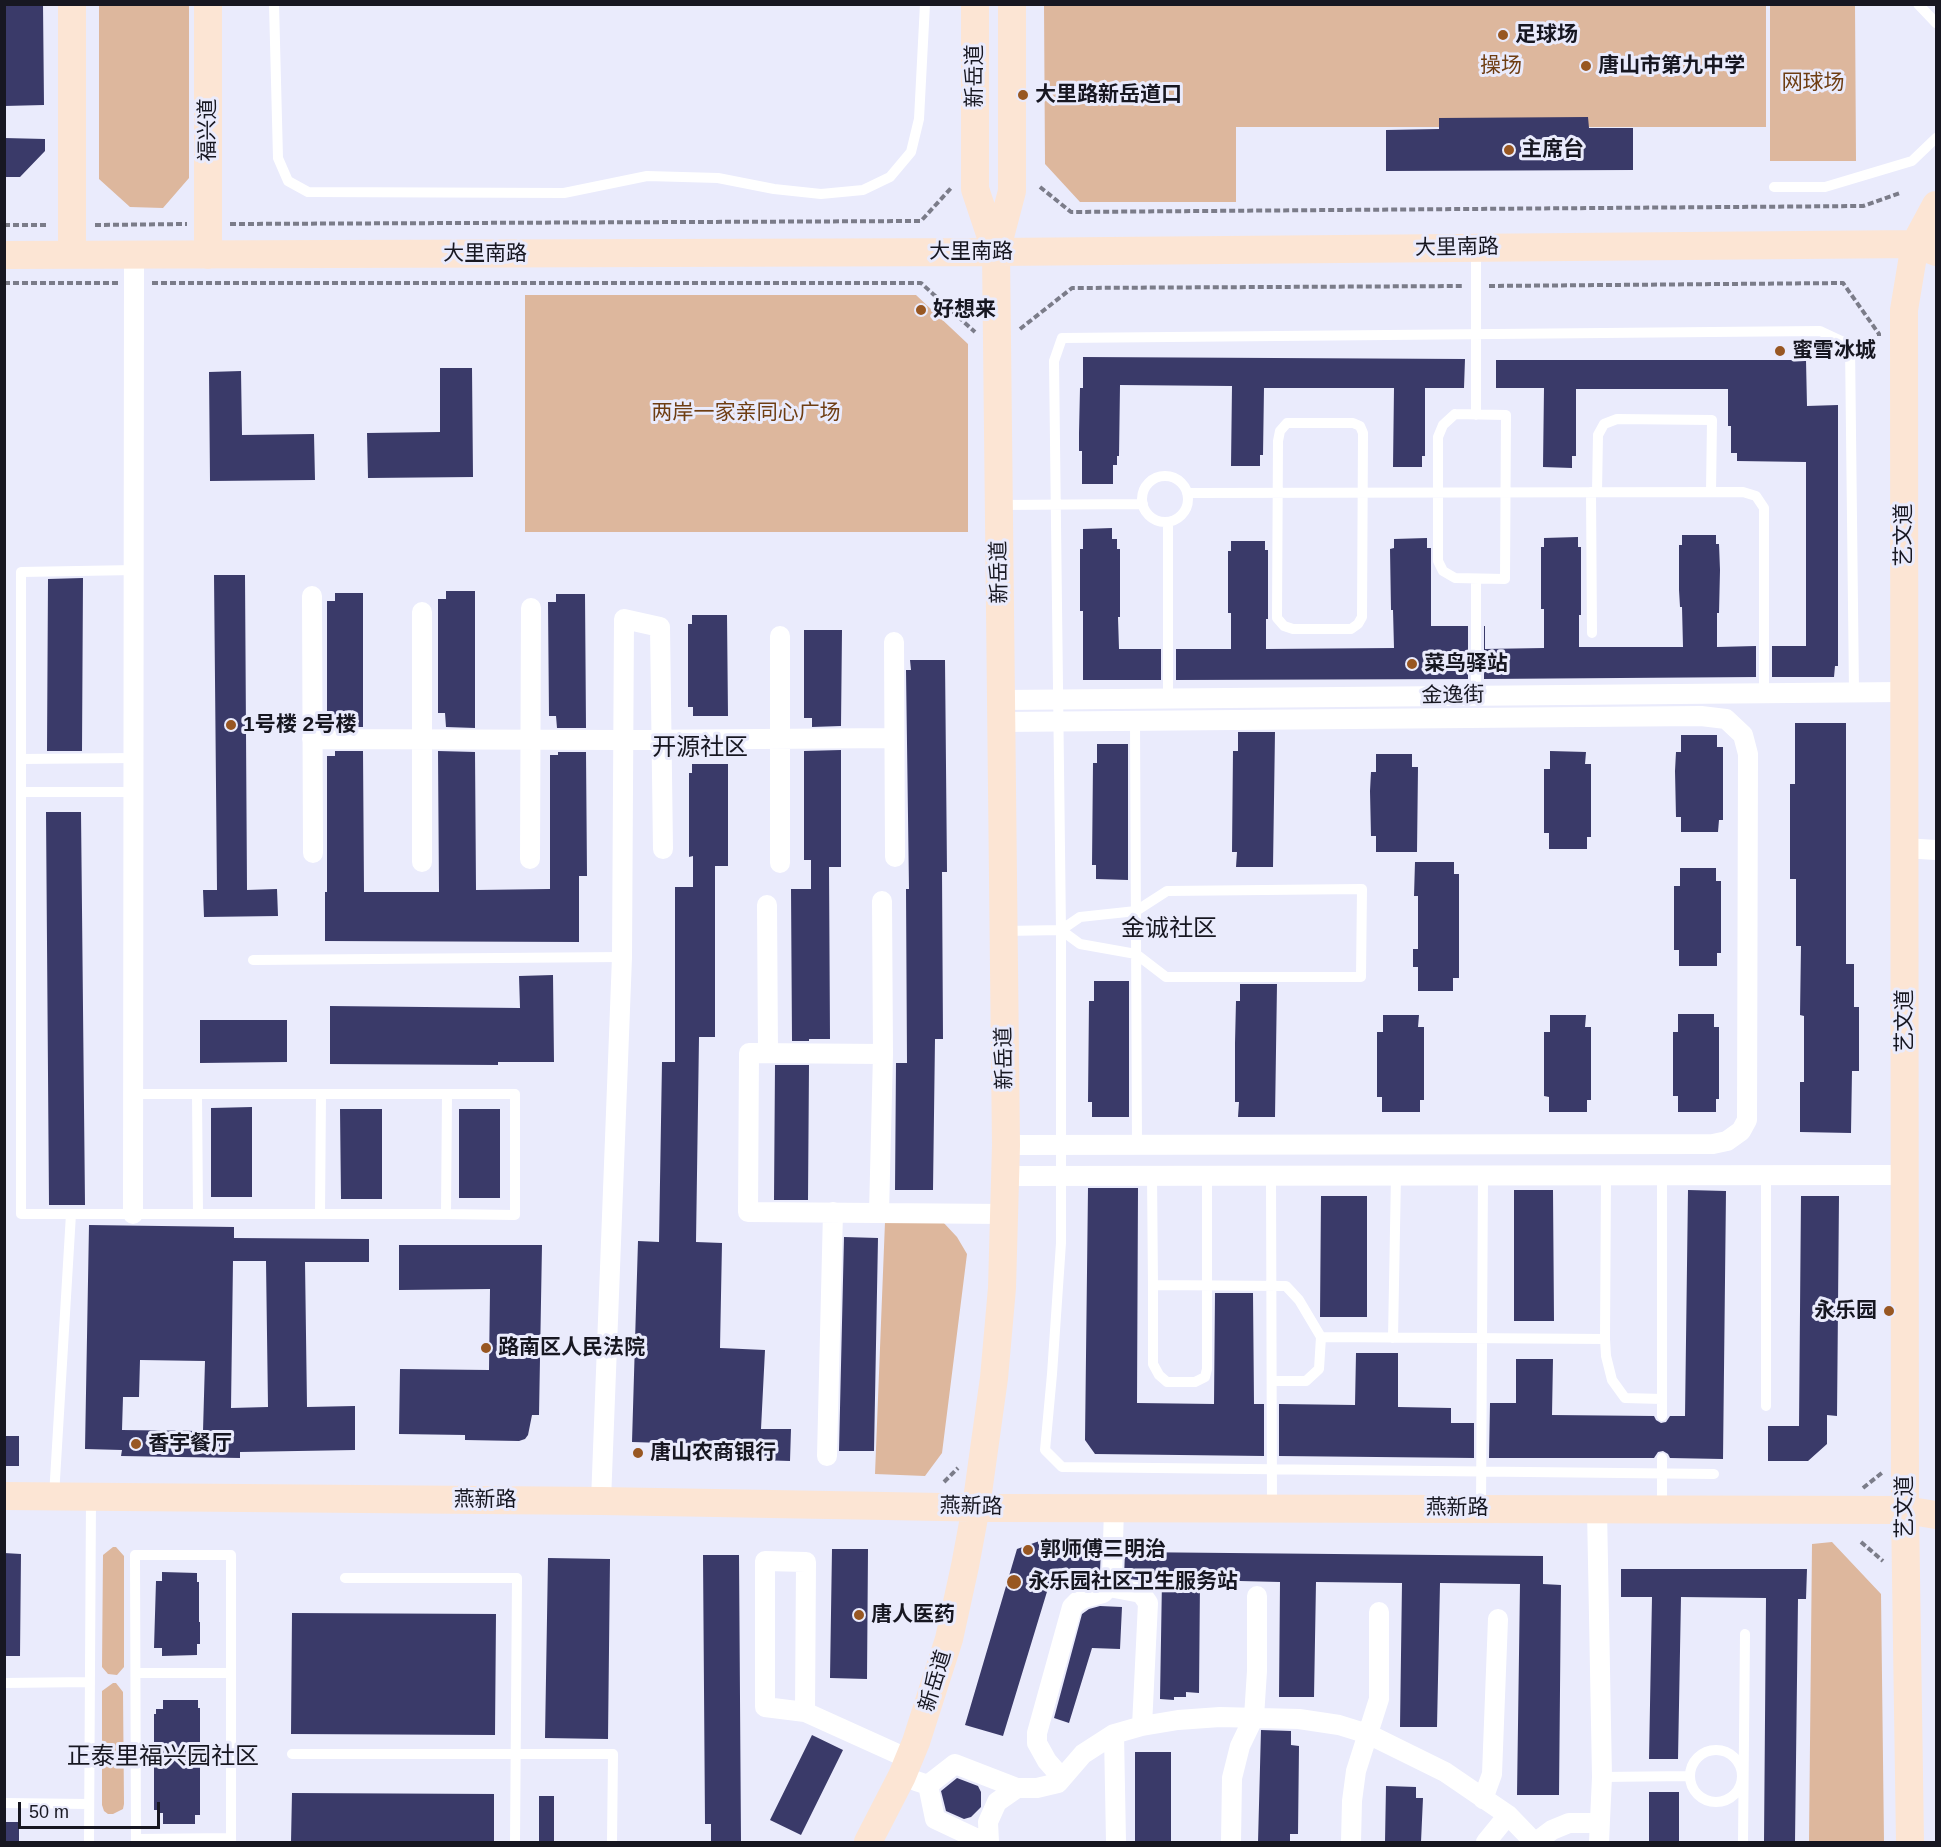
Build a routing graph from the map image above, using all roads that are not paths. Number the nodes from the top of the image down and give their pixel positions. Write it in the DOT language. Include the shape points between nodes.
graph roads {
  1 [pos="72,4"];
  2 [pos="208,4"];
  3 [pos="274,4"];
  4 [pos="925,4"];
  5 [pos="975,4"];
  6 [pos="1012,4"];
  7 [pos="1918,4"];
  8 [pos="1936,23"];
  9 [pos="1936,138"];
  10 [pos="1774,187"];
  11 [pos="1936,205"];
  12 [pos="1476,248"];
  13 [pos="1926,248"];
  14 [pos="996,252"];
  15 [pos="4,255"];
  16 [pos="72,255"];
  17 [pos="208,255"];
  18 [pos="134,269"];
  19 [pos="1476,334"];
  20 [pos="1476,415"];
  21 [pos="1438,492"];
  22 [pos="1506,492"];
  23 [pos="1594,492"];
  24 [pos="1711,492"];
  25 [pos="1188,493"];
  26 [pos="1277,493"];
  27 [pos="1362,493"];
  28 [pos="1000,504"];
  29 [pos="1056,504"];
  30 [pos="1143,504"];
  31 [pos="1168,522"];
  32 [pos="135,570"];
  33 [pos="1476,579"];
  34 [pos="312,596"];
  35 [pos="531,608"];
  36 [pos="422,612"];
  37 [pos="1592,633"];
  38 [pos="780,636"];
  39 [pos="894,642"];
  40 [pos="1903,692"];
  41 [pos="1764,693"];
  42 [pos="1854,693"];
  43 [pos="1476,696"];
  44 [pos="1058,699"];
  45 [pos="1168,699"];
  46 [pos="1002,711"];
  47 [pos="1135,721"];
  48 [pos="1059,722"];
  49 [pos="894,738"];
  50 [pos="312,739"];
  51 [pos="421,739"];
  52 [pos="780,739"];
  53 [pos="530,740"];
  54 [pos="625,740"];
  55 [pos="662,740"];
  56 [pos="135,758"];
  57 [pos="21,759"];
  58 [pos="21,792"];
  59 [pos="135,792"];
  60 [pos="1904,848"];
  61 [pos="663,849"];
  62 [pos="1936,850"];
  63 [pos="313,853"];
  64 [pos="895,857"];
  65 [pos="530,859"];
  66 [pos="422,862"];
  67 [pos="780,863"];
  68 [pos="882,901"];
  69 [pos="767,905"];
  70 [pos="1136,911"];
  71 [pos="1061,930"];
  72 [pos="1004,931"];
  73 [pos="1136,954"];
  74 [pos="622,957"];
  75 [pos="253,960"];
  76 [pos="768,1053"];
  77 [pos="883,1053"];
  78 [pos="135,1094"];
  79 [pos="197,1094"];
  80 [pos="321,1094"];
  81 [pos="447,1094"];
  82 [pos="1006,1145"];
  83 [pos="1137,1145"];
  84 [pos="1060,1146"];
  85 [pos="1152,1175"];
  86 [pos="1208,1175"];
  87 [pos="1396,1175"];
  88 [pos="1483,1175"];
  89 [pos="1606,1175"];
  90 [pos="1662,1175"];
  91 [pos="1766,1175"];
  92 [pos="1905,1175"];
  93 [pos="1006,1176"];
  94 [pos="1060,1176"];
  95 [pos="1271,1176"];
  96 [pos="833,1212"];
  97 [pos="879,1213"];
  98 [pos="71,1214"];
  99 [pos="133,1214"];
  100 [pos="198,1214"];
  101 [pos="320,1214"];
  102 [pos="446,1214"];
  103 [pos="1005,1214"];
  104 [pos="1153,1285"];
  105 [pos="1207,1285"];
  106 [pos="1272,1285"];
  107 [pos="1321,1337"];
  108 [pos="1394,1338"];
  109 [pos="1482,1339"];
  110 [pos="1605,1339"];
  111 [pos="1272,1381"];
  112 [pos="1662,1399"];
  113 [pos="1766,1406"];
  114 [pos="1662,1416"];
  115 [pos="827,1456"];
  116 [pos="1662,1458"];
  117 [pos="1272,1469"];
  118 [pos="1481,1471"];
  119 [pos="1662,1473"];
  120 [pos="1714,1474"];
  121 [pos="4,1496"];
  122 [pos="54,1497"];
  123 [pos="91,1497"];
  124 [pos="602,1501"];
  125 [pos="976,1507"];
  126 [pos="1114,1508"];
  127 [pos="1272,1508"];
  128 [pos="1481,1508"];
  129 [pos="1597,1509"];
  130 [pos="1662,1509"];
  131 [pos="1905,1510"];
  132 [pos="1936,1515"];
  133 [pos="345,1578"];
  134 [pos="1109,1587"];
  135 [pos="1257,1596"];
  136 [pos="1379,1612"];
  137 [pos="1498,1619"];
  138 [pos="1745,1634"];
  139 [pos="136,1673"];
  140 [pos="231,1673"];
  141 [pos="90,1682"];
  142 [pos="4,1683"];
  143 [pos="805,1712"];
  144 [pos="1254,1717"];
  145 [pos="1142,1726"];
  146 [pos="1114,1734"];
  147 [pos="1368,1734"];
  148 [pos="292,1754"];
  149 [pos="515,1754"];
  150 [pos="913,1773"];
  151 [pos="1743,1774"];
  152 [pos="1690,1776"];
  153 [pos="1602,1777"];
  154 [pos="1062,1778"];
  155 [pos="1017,1788"];
  156 [pos="1483,1798"];
  157 [pos="4,1803"];
  158 [pos="89,1804"];
  159 [pos="1508,1815"];
  160 [pos="1599,1833"];
  161 [pos="231,1840"];
  162 [pos="136,1841"];
  163 [pos="89,1842"];
  164 [pos="514,1842"];
  165 [pos="612,1842"];
  166 [pos="868,1842"];
  167 [pos="984,1842"];
  168 [pos="989,1842"];
  169 [pos="1116,1842"];
  170 [pos="1231,1842"];
  171 [pos="1351,1842"];
  172 [pos="1486,1842"];
  173 [pos="1535,1842"];
  174 [pos="1743,1842"];
  175 [pos="1910,1842"];
  1 -- 16 [label="main road"];
  2 -- 17 [label="main road, 福兴道"];
  3 -- 4 [label="lane" via="278,158 288,181 308,192 564,193 647,176 718,178 821,194 863,190 890,177 911,152 919,119"];
  5 -- 14 [label="main road, 新岳道" via="975,189"];
  6 -- 14 [label="main road, 新岳道" via="1012,191"];
  7 -- 8 [label="lane"];
  9 -- 10 [label="lane" via="1911,161 1825,187"];
  11 -- 13 [label="main road, 艺文道"];
  12 -- 13 [label="main road, 大里南路"];
  12 -- 14 [label="main road, 大里南路"];
  12 -- 19 [label="lane"];
  13 -- 40 [label="main road, 艺文道" via="1904,310"];
  14 -- 17 [label="main road, 大里南路"];
  14 -- 28 [label="main road, 新岳道"];
  15 -- 16 [label="main road, 大里南路"];
  16 -- 18 [label="main road, 大里南路"];
  17 -- 18 [label="main road, 大里南路"];
  18 -- 32 [label="street"];
  19 -- 20 [label="lane"];
  19 -- 29 [label="lane" via="1062,338 1054,361"];
  19 -- 42 [label="lane" via="1820,331 1850,345"];
  20 -- 21 [label="lane" via="1455,414 1443,425 1438,437"];
  20 -- 22 [label="lane" via="1506,415"];
  21 -- 22 [label="lane"];
  21 -- 27 [label="lane"];
  21 -- 33 [label="lane" via="1438,561 1443,571 1455,578"];
  22 -- 23 [label="lane"];
  22 -- 33 [label="lane" via="1505,579"];
  23 -- 24 [label="lane"];
  23 -- 24 [label="lane" via="1598,435 1604,424 1617,419 1712,420"];
  23 -- 37 [label="lane"];
  24 -- 41 [label="lane" via="1743,492 1756,496 1764,508"];
  25 -- 26 [label="lane"];
  25 -- 30 [label="lane" via="1172,477 1164,476 1144,488"];
  25 -- 31 [label="lane" via="1186,508 1176,520"];
  26 -- 27 [label="lane"];
  26 -- 27 [label="lane" via="1278,441 1287,423 1360,426"];
  26 -- 27 [label="lane" via="1277,618 1293,629 1351,629 1362,617"];
  28 -- 29 [label="lane"];
  28 -- 46 [label="main road, 新岳道"];
  29 -- 30 [label="lane"];
  29 -- 44 [label="lane"];
  30 -- 31 [label="lane" via="1149,516"];
  31 -- 45 [label="lane"];
  32 -- 56 [label="street"];
  32 -- 57 [label="lane" via="21,572"];
  33 -- 43 [label="lane"];
  34 -- 50 [label="street"];
  35 -- 53 [label="street"];
  36 -- 51 [label="street"];
  38 -- 52 [label="street"];
  39 -- 49 [label="street"];
  40 -- 42 [label="street, 金逸街"];
  40 -- 60 [label="main road, 艺文道"];
  41 -- 42 [label="street, 金逸街"];
  41 -- 43 [label="street, 金逸街"];
  43 -- 45 [label="street, 金逸街"];
  44 -- 45 [label="street, 金逸街"];
  44 -- 46 [label="street, 金逸街"];
  44 -- 48 [label="lane"];
  46 -- 48 [label="street"];
  46 -- 72 [label="main road, 新岳道"];
  47 -- 48 [label="street"];
  47 -- 70 [label="lane"];
  47 -- 83 [label="street" via="1701,716 1726,719 1743,735 1748,754 1747,1120 1741,1131 1727,1141"];
  48 -- 71 [label="lane"];
  49 -- 52 [label="street"];
  49 -- 64 [label="street"];
  50 -- 51 [label="street"];
  50 -- 63 [label="street"];
  51 -- 53 [label="street"];
  51 -- 66 [label="street"];
  52 -- 55 [label="street"];
  52 -- 67 [label="street"];
  53 -- 54 [label="street"];
  53 -- 65 [label="street"];
  54 -- 55 [label="street"];
  54 -- 55 [label="street" via="624,619 660,627"];
  54 -- 74 [label="street"];
  55 -- 61 [label="street"];
  56 -- 57 [label="lane"];
  56 -- 59 [label="street"];
  57 -- 58 [label="lane"];
  58 -- 59 [label="lane"];
  58 -- 98 [label="lane" via="21,1214"];
  59 -- 78 [label="street"];
  60 -- 62 [label="street"];
  60 -- 92 [label="main road, 艺文道"];
  68 -- 77 [label="street"];
  69 -- 76 [label="street"];
  70 -- 71 [label="lane" via="1080,917"];
  70 -- 73 [label="lane"];
  70 -- 73 [label="lane" via="1167,891 1362,889 1361,977 1166,977"];
  71 -- 72 [label="lane"];
  71 -- 73 [label="lane" via="1080,944"];
  71 -- 84 [label="lane"];
  72 -- 82 [label="main road, 新岳道"];
  73 -- 83 [label="lane"];
  74 -- 75 [label="lane"];
  74 -- 124 [label="street"];
  76 -- 77 [label="street"];
  76 -- 96 [label="street" via="749,1053 748,1212"];
  77 -- 97 [label="street"];
  78 -- 79 [label="lane"];
  78 -- 99 [label="street"];
  79 -- 80 [label="lane"];
  79 -- 100 [label="lane"];
  80 -- 81 [label="lane"];
  80 -- 101 [label="lane"];
  81 -- 102 [label="lane"];
  81 -- 102 [label="lane" via="515,1094 515,1215"];
  82 -- 84 [label="street"];
  82 -- 93 [label="main road, 新岳道"];
  83 -- 84 [label="street"];
  84 -- 94 [label="lane"];
  85 -- 86 [label="street"];
  85 -- 94 [label="street"];
  85 -- 104 [label="lane"];
  86 -- 95 [label="street"];
  86 -- 105 [label="lane"];
  87 -- 88 [label="street"];
  87 -- 95 [label="street"];
  87 -- 108 [label="lane"];
  88 -- 89 [label="street"];
  88 -- 109 [label="lane"];
  89 -- 90 [label="street"];
  89 -- 110 [label="lane"];
  90 -- 91 [label="street"];
  90 -- 112 [label="lane"];
  91 -- 92 [label="street"];
  91 -- 113 [label="lane"];
  92 -- 131 [label="main road, 艺文道"];
  93 -- 94 [label="street"];
  93 -- 103 [label="main road, 新岳道"];
  94 -- 117 [label="lane" via="1061,1243 1045,1450 1062,1467"];
  95 -- 106 [label="lane"];
  96 -- 97 [label="street"];
  96 -- 115 [label="street"];
  97 -- 103 [label="street"];
  98 -- 99 [label="lane"];
  98 -- 122 [label="lane"];
  99 -- 100 [label="lane"];
  100 -- 101 [label="lane"];
  101 -- 102 [label="lane"];
  103 -- 125 [label="main road, 新岳道" via="994,1378"];
  104 -- 105 [label="lane"];
  104 -- 105 [label="lane" via="1153,1364 1167,1382 1195,1382 1205,1377"];
  105 -- 106 [label="lane"];
  106 -- 107 [label="lane" via="1286,1286"];
  106 -- 111 [label="lane"];
  107 -- 108 [label="lane"];
  107 -- 111 [label="lane" via="1319,1370 1306,1381"];
  108 -- 109 [label="lane"];
  109 -- 110 [label="lane"];
  109 -- 118 [label="lane"];
  110 -- 112 [label="lane" via="1612,1380 1624,1398"];
  111 -- 117 [label="lane"];
  112 -- 114 [label="lane"];
  116 -- 119 [label="lane"];
  117 -- 118 [label="lane"];
  117 -- 127 [label="lane"];
  118 -- 119 [label="lane"];
  118 -- 128 [label="lane"];
  119 -- 120 [label="lane"];
  119 -- 130 [label="lane"];
  121 -- 122 [label="main road, 燕新路"];
  122 -- 123 [label="main road, 燕新路"];
  123 -- 124 [label="main road, 燕新路"];
  123 -- 141 [label="lane"];
  124 -- 125 [label="main road, 燕新路"];
  125 -- 126 [label="main road, 燕新路"];
  125 -- 150 [label="main road, 新岳道" via="949,1639 926,1711"];
  126 -- 127 [label="main road, 燕新路"];
  126 -- 134 [label="street" via="1113,1578"];
  127 -- 128 [label="main road, 燕新路"];
  128 -- 129 [label="main road, 燕新路"];
  129 -- 130 [label="main road, 燕新路"];
  129 -- 153 [label="street"];
  130 -- 131 [label="main road, 燕新路"];
  131 -- 132 [label="main road, 燕新路"];
  131 -- 175 [label="main road, 艺文道"];
  133 -- 149 [label="lane" via="517,1578"];
  134 -- 145 [label="street" via="1141,1593 1148,1603"];
  134 -- 154 [label="street" via="1072,1607 1036,1733 1047,1761"];
  135 -- 144 [label="street"];
  136 -- 147 [label="street" via="1379,1699"];
  137 -- 156 [label="street" via="1492,1774"];
  138 -- 151 [label="lane"];
  139 -- 140 [label="lane"];
  139 -- 140 [label="lane" via="135,1555 231,1555"];
  139 -- 162 [label="lane"];
  140 -- 161 [label="lane"];
  141 -- 142 [label="lane"];
  141 -- 158 [label="lane"];
  143 -- 143 [label="street" via="806,1562 765,1561 765,1707"];
  143 -- 150 [label="street"];
  144 -- 145 [label="street" via="1178,1720"];
  144 -- 147 [label="street" via="1299,1719"];
  144 -- 170 [label="street" via="1240,1746 1232,1778"];
  145 -- 146 [label="street"];
  146 -- 154 [label="street" via="1083,1754"];
  146 -- 169 [label="street"];
  147 -- 156 [label="street" via="1445,1772"];
  147 -- 171 [label="street" via="1356,1771"];
  148 -- 149 [label="lane"];
  149 -- 164 [label="lane"];
  149 -- 165 [label="lane" via="613,1754"];
  150 -- 155 [label="street" via="955,1764"];
  150 -- 166 [label="main road, 新岳道"];
  150 -- 167 [label="street" via="935,1819"];
  151 -- 152 [label="lane" via="1736,1758 1711,1750 1696,1760"];
  151 -- 152 [label="lane" via="1733,1797 1717,1803 1695,1792"];
  151 -- 174 [label="lane"];
  152 -- 153 [label="lane"];
  153 -- 160 [label="street"];
  154 -- 155 [label="street" via="1058,1783 1036,1788"];
  155 -- 168 [label="street" via="997,1802 988,1822"];
  156 -- 159 [label="street"];
  157 -- 158 [label="lane"];
  158 -- 163 [label="lane"];
  159 -- 172 [label="street"];
  159 -- 173 [label="street"];
  160 -- 173 [label="street" via="1569,1823"];
  161 -- 162 [label="lane"];
}
